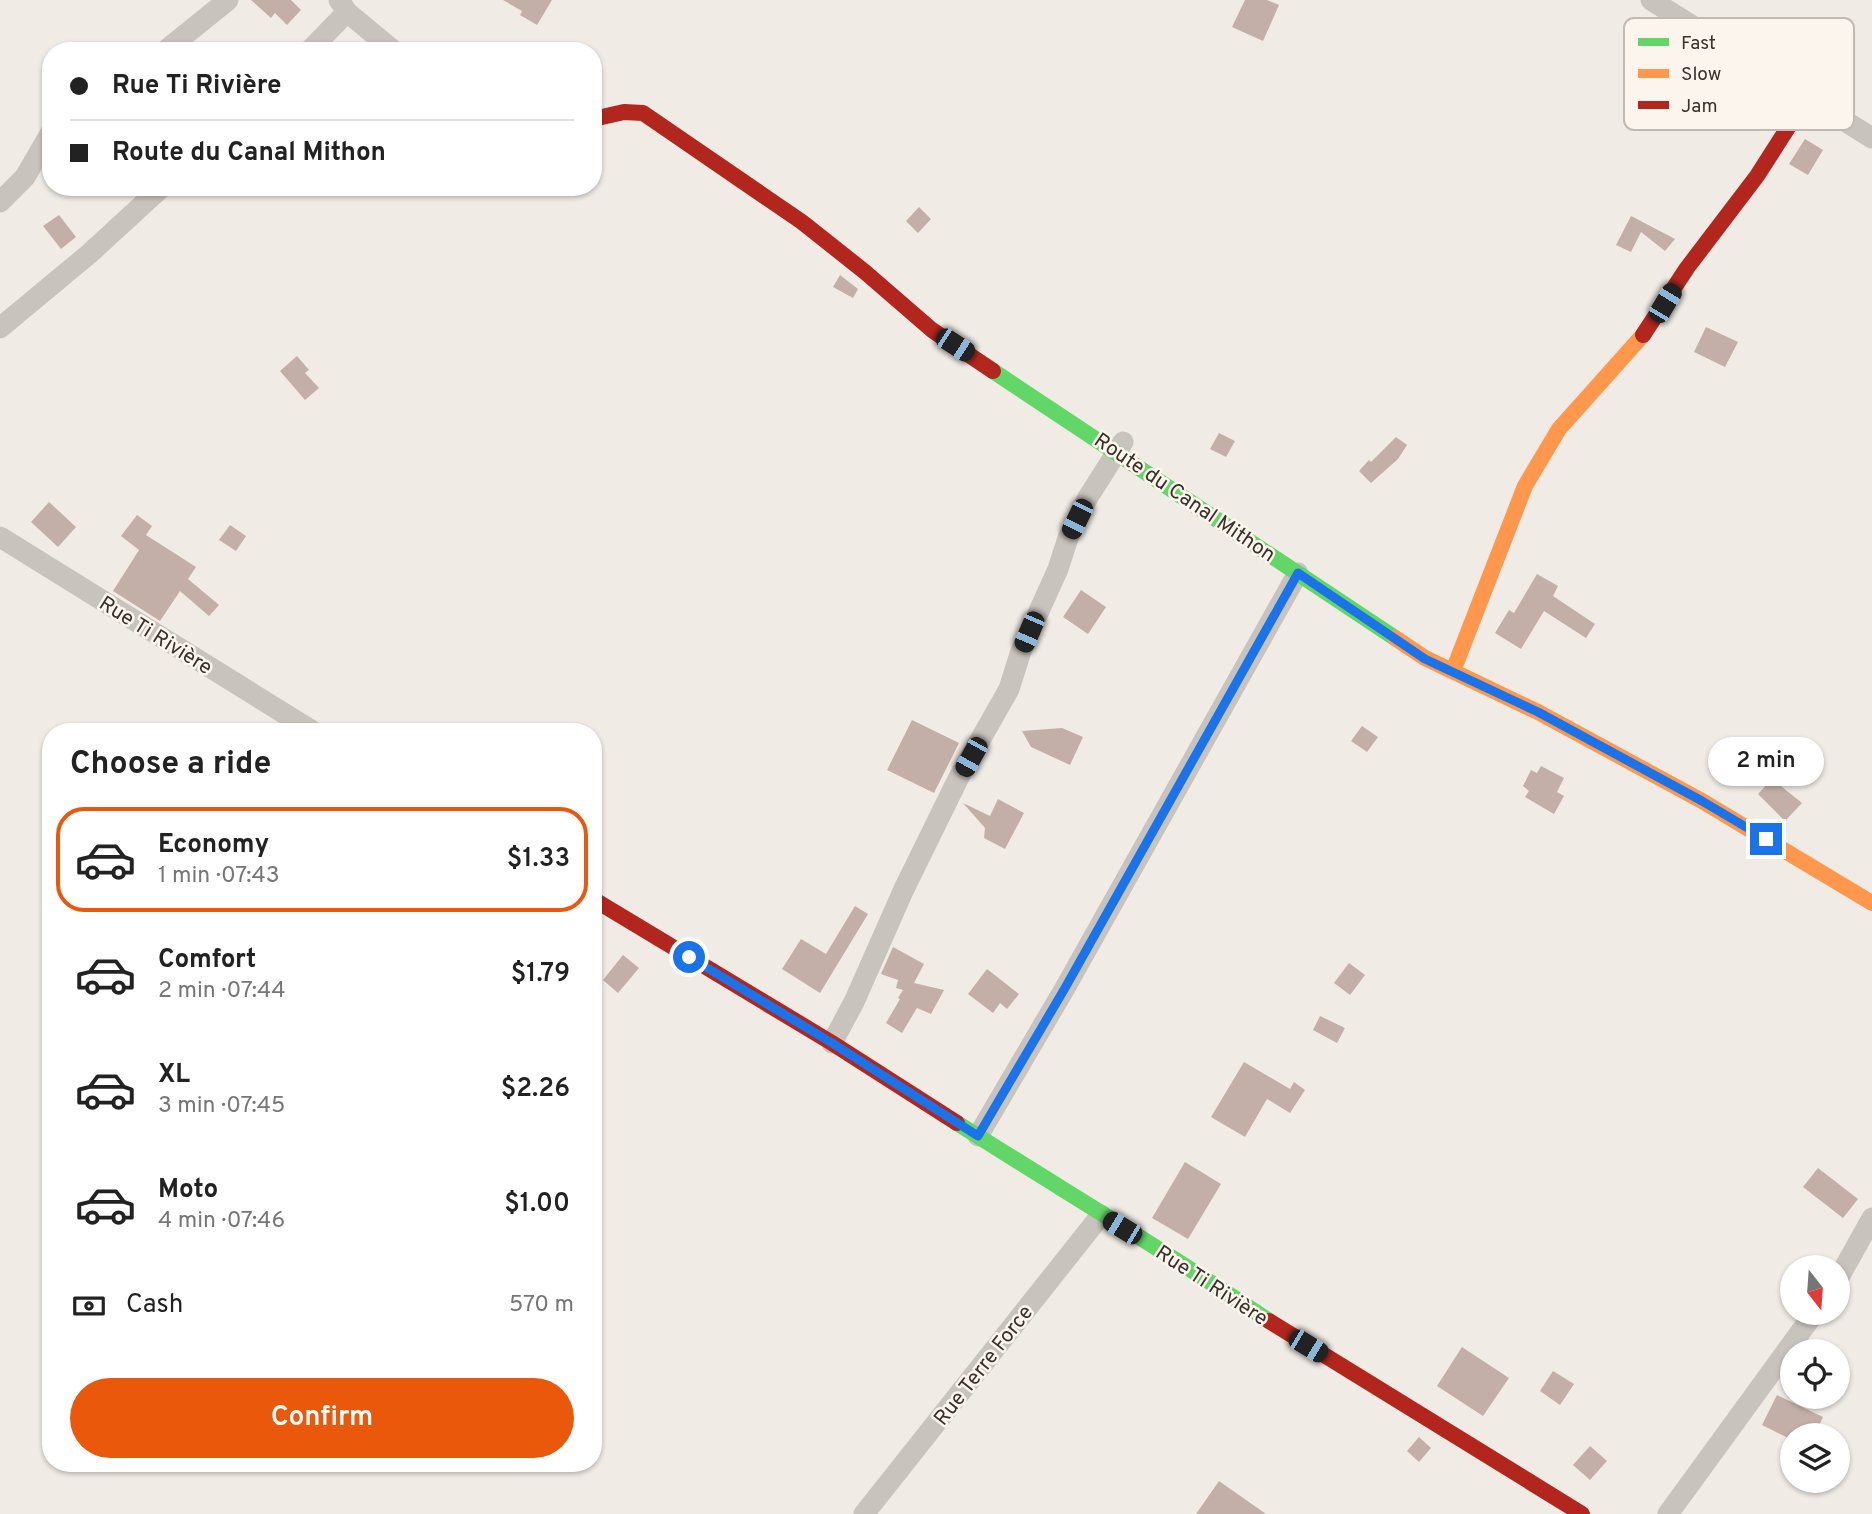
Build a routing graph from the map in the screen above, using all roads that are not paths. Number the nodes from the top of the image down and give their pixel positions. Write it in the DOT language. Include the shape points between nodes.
graph roads {
  1 [pos="228,0"];
  2 [pos="1651,0"];
  3 [pos="343,6"];
  4 [pos="1680,18"];
  5 [pos="176,42"];
  6 [pos="316,42"];
  7 [pos="384,42"];
  8 [pos="602,117"];
  9 [pos="1854,127"];
  10 [pos="1786,130"];
  11 [pos="1872,138"];
  12 [pos="42,148"];
  13 [pos="152,196"];
  14 [pos="0,202"];
  15 [pos="0,328"];
  16 [pos="1120,446"];
  17 [pos="0,537"];
  18 [pos="1298,573"];
  19 [pos="1453,671"];
  20 [pos="300,723"];
  21 [pos="1872,903"];
  22 [pos="602,904"];
  23 [pos="832,1043"];
  24 [pos="978,1136"];
  25 [pos="1101,1216"];
  26 [pos="1872,1218"];
  27 [pos="1850,1257"];
  28 [pos="1806,1325"];
  29 [pos="864,1514"];
  30 [pos="1582,1514"];
  31 [pos="1668,1514"];
  1 -- 5 [label="street"];
  2 -- 4 [label="street"];
  3 -- 6 [label="street"];
  3 -- 7 [label="street"];
  8 -- 16 [label="street, Route du Canal Mithon" via="643,113 802,222 932,330"];
  9 -- 11 [label="street"];
  10 -- 19 [label="street" via="1632,351 1559,429 1515,508"];
  12 -- 14 [label="street" via="25,177"];
  13 -- 15 [label="street"];
  16 -- 18 [label="street, Route du Canal Mithon"];
  16 -- 23 [label="street" via="1068,538 1009,689 958,779"];
  17 -- 20 [label="street, Rue Ti Rivière"];
  18 -- 19 [label="street, Route du Canal Mithon" via="1425,659"];
  18 -- 24 [label="street"];
  19 -- 21 [label="street, Route du Canal Mithon" via="1702,801"];
  22 -- 23 [label="street, Rue Ti Rivière"];
  23 -- 24 [label="street, Rue Ti Rivière"];
  24 -- 25 [label="street, Rue Ti Rivière"];
  25 -- 29 [label="street, Rue Terre Force"];
  25 -- 30 [label="street, Rue Ti Rivière"];
  26 -- 27 [label="street"];
  28 -- 31 [label="street"];
}
